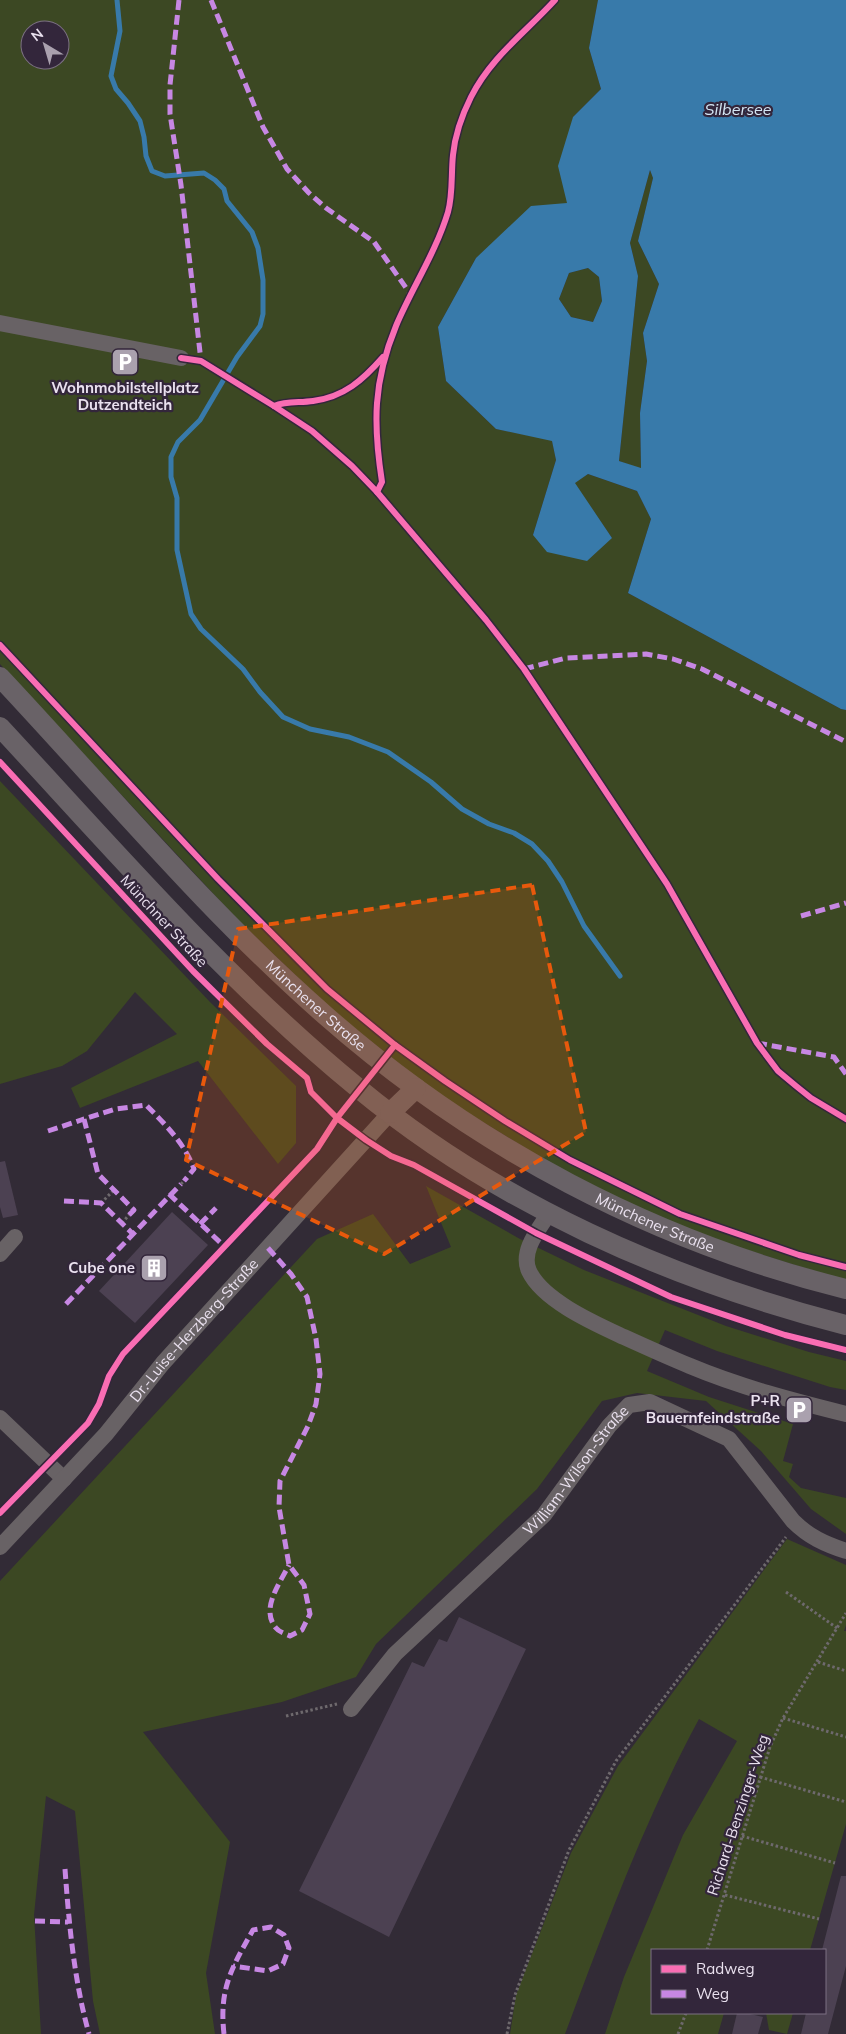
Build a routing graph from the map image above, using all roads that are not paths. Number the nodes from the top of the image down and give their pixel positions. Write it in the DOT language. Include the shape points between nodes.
graph roads {
  1 [pos="0,323"];
  2 [pos="182,358"];
  3 [pos="0,677"];
  4 [pos="0,727"];
  5 [pos="416,1088"];
  6 [pos="390,1113"];
  7 [pos="549,1213"];
  8 [pos="15,1237"];
  9 [pos="0,1254"];
  10 [pos="846,1289"];
  11 [pos="846,1325"];
  12 [pos="846,1414"];
  13 [pos="0,1418"];
  14 [pos="64,1479"];
  15 [pos="0,1547"];
  16 [pos="846,1551"];
  17 [pos="351,1709"];
  1 -- 2 [label="street"];
  3 -- 5 [label="main road, Münchener Straße" via="275,969 339,1027"];
  4 -- 6 [label="main road" via="233,976 310,1048"];
  5 -- 6 [label="main road"];
  5 -- 10 [label="main road, Münchener Straße" via="489,1138 606,1203 711,1248"];
  6 -- 7 [label="main road" via="468,1166"];
  6 -- 14 [label="street, Dr.-Luise-Herzberg-Straße" via="163,1364"];
  7 -- 11 [label="main road" via="690,1276 754,1299"];
  7 -- 12 [label="street" via="527,1253 529,1270 539,1286 568,1308 691,1367 751,1388"];
  8 -- 9 [label="street"];
  13 -- 14 [label="street"];
  14 -- 15 [label="street, Dr.-Luise-Herzberg-Straße"];
  16 -- 17 [label="street, William-Wilson-Straße" via="821,1543 793,1521 729,1440 650,1402 629,1405 609,1426 544,1515 396,1654"];
}
